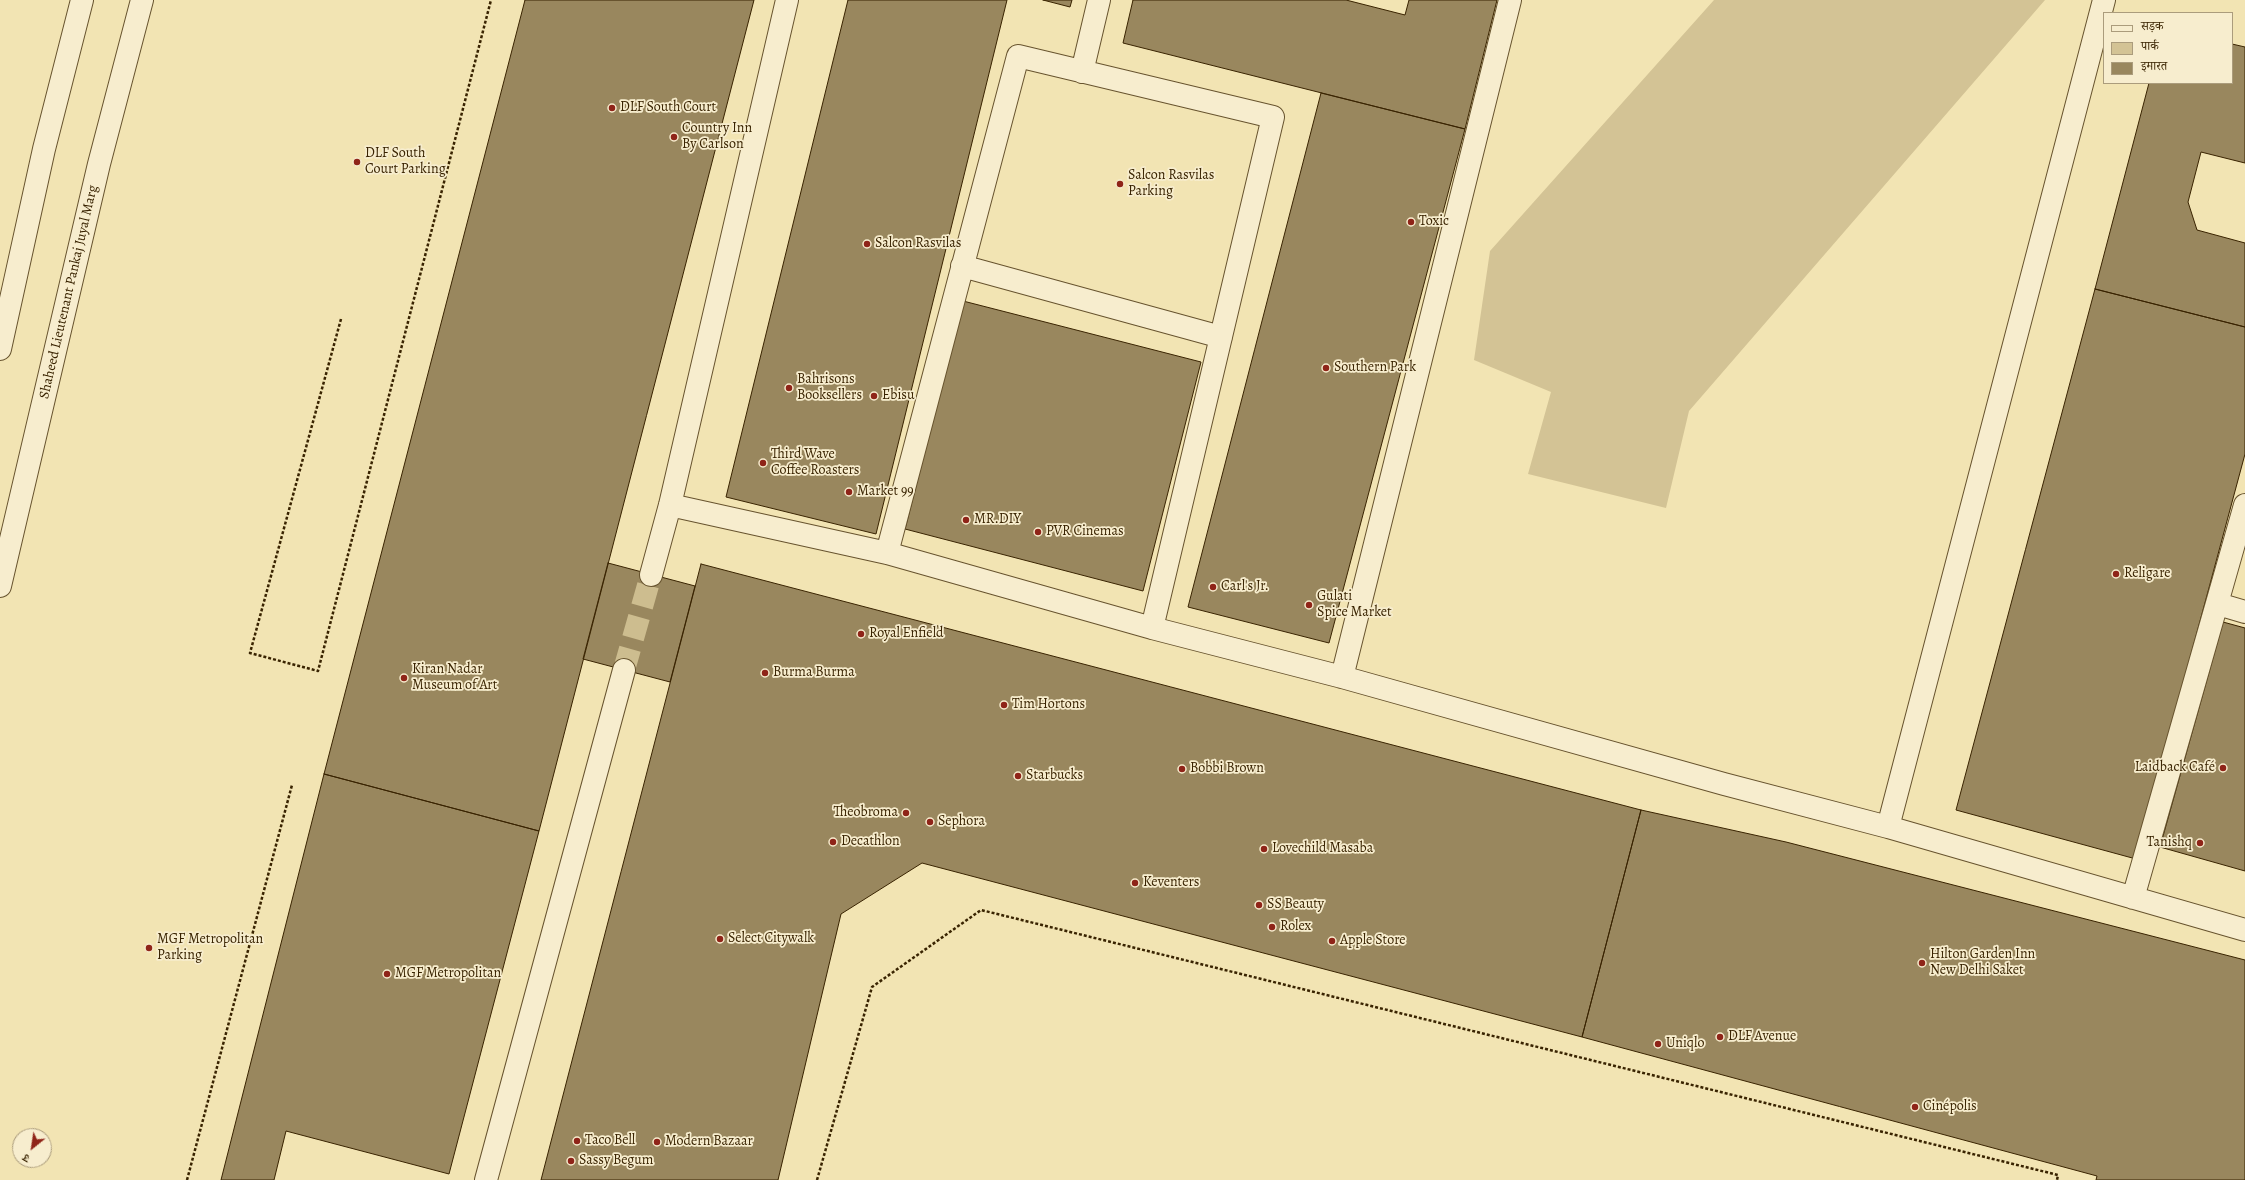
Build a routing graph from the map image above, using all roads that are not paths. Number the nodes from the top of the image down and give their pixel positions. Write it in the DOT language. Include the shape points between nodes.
graph roads {
  1 [pos="82,0"];
  2 [pos="142,0"];
  3 [pos="787,0"];
  4 [pos="1099,0"];
  5 [pos="1510,0"];
  6 [pos="2104,0"];
  7 [pos="1082,72"];
  8 [pos="962,266"];
  9 [pos="1221,337"];
  10 [pos="0,349"];
  11 [pos="670,505"];
  12 [pos="2245,505"];
  13 [pos="887,553"];
  14 [pos="651,575"];
  15 [pos="0,586"];
  16 [pos="2218,604"];
  17 [pos="2245,612"];
  18 [pos="1152,628"];
  19 [pos="624,670"];
  20 [pos="1342,677"];
  21 [pos="1888,827"];
  22 [pos="2133,898"];
  23 [pos="2245,930"];
  24 [pos="486,1180"];
  1 -- 10 [label="street" via="44,149"];
  2 -- 15 [label="street, Shaheed Lieutenant Pankaj Juyal Marg" via="99,164"];
  3 -- 11 [label="street"];
  4 -- 7 [label="street"];
  5 -- 20 [label="street"];
  6 -- 21 [label="street"];
  7 -- 8 [label="street" via="1018,56"];
  7 -- 9 [label="street" via="1274,117"];
  8 -- 9 [label="street"];
  8 -- 13 [label="street"];
  9 -- 18 [label="street"];
  11 -- 13 [label="street"];
  11 -- 14 [label="street"];
  12 -- 16 [label="street"];
  13 -- 18 [label="street"];
  16 -- 17 [label="street"];
  16 -- 22 [label="street"];
  18 -- 20 [label="street"];
  19 -- 24 [label="street"];
  20 -- 21 [label="street"];
  21 -- 22 [label="street"];
  22 -- 23 [label="street"];
}
